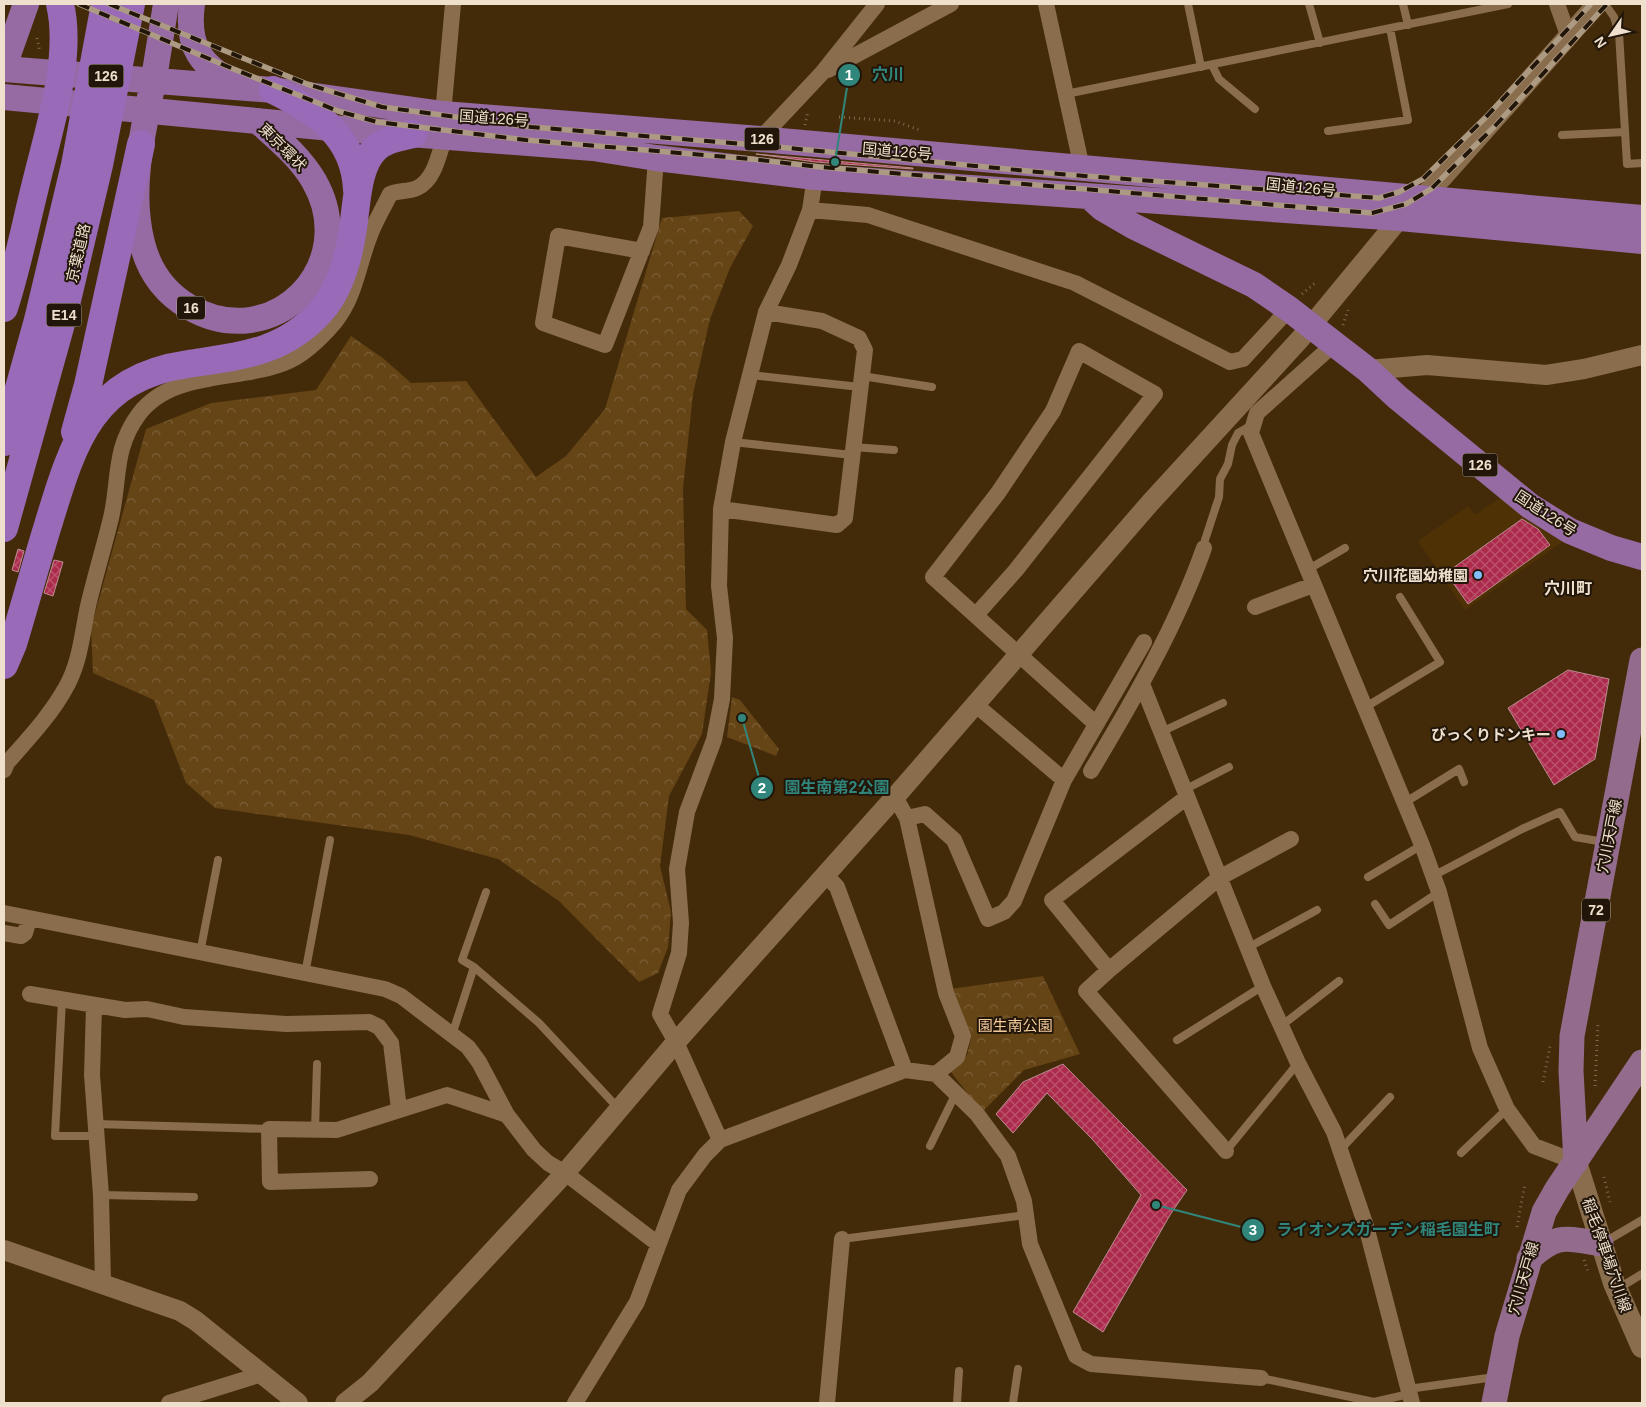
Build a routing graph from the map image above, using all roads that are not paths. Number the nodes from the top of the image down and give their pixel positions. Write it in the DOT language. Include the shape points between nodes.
graph roads {
  1 [pos="18,4"];
  2 [pos="26,4"];
  3 [pos="60,4"];
  4 [pos="105,4"];
  5 [pos="131,4"];
  6 [pos="166,4"];
  7 [pos="192,4"];
  8 [pos="453,4"];
  9 [pos="877,4"];
  10 [pos="951,4"];
  11 [pos="1046,4"];
  12 [pos="1188,4"];
  13 [pos="1309,4"];
  14 [pos="1403,4"];
  15 [pos="1508,4"];
  16 [pos="1557,4"];
  17 [pos="1597,4"];
  18 [pos="1605,4"];
  19 [pos="4,18"];
  20 [pos="1408,24"];
  21 [pos="1390,28"];
  22 [pos="1568,35"];
  23 [pos="1320,43"];
  24 [pos="1212,65"];
  25 [pos="4,67"];
  26 [pos="1201,67"];
  27 [pos="822,73"];
  28 [pos="4,77"];
  29 [pos="241,89"];
  30 [pos="273,90"];
  31 [pos="1066,94"];
  32 [pos="4,97"];
  33 [pos="36,101"];
  34 [pos="1255,109"];
  35 [pos="258,121"];
  36 [pos="444,125"];
  37 [pos="331,128"];
  38 [pos="1328,132"];
  39 [pos="1625,132"];
  40 [pos="413,134"];
  41 [pos="1562,135"];
  42 [pos="760,139"];
  43 [pos="141,144"];
  44 [pos="656,158"];
  45 [pos="1642,163"];
  46 [pos="1082,168"];
  47 [pos="815,177"];
  48 [pos="357,196"];
  49 [pos="1091,198"];
  50 [pos="1409,209"];
  51 [pos="810,210"];
  52 [pos="1642,218"];
  53 [pos="1642,241"];
  54 [pos="642,251"];
  55 [pos="1292,304"];
  56 [pos="4,308"];
  57 [pos="766,312"];
  58 [pos="1337,338"];
  59 [pos="1642,355"];
  60 [pos="1368,370"];
  61 [pos="751,375"];
  62 [pos="861,382"];
  63 [pos="932,387"];
  64 [pos="1254,424"];
  65 [pos="4,442"];
  66 [pos="733,442"];
  67 [pos="894,450"];
  68 [pos="853,451"];
  69 [pos="67,461"];
  70 [pos="721,509"];
  71 [pos="4,528"];
  72 [pos="1204,548"];
  73 [pos="1345,548"];
  74 [pos="1642,557"];
  75 [pos="1306,570"];
  76 [pos="1313,585"];
  77 [pos="1400,597"];
  78 [pos="1255,607"];
  79 [pos="976,615"];
  80 [pos="1144,642"];
  81 [pos="1019,654"];
  82 [pos="1642,660"];
  83 [pos="4,665"];
  84 [pos="1142,684"];
  85 [pos="1223,703"];
  86 [pos="976,705"];
  87 [pos="1364,708"];
  88 [pos="1096,724"];
  89 [pos="1161,732"];
  90 [pos="1229,767"];
  91 [pos="4,770"];
  92 [pos="1091,771"];
  93 [pos="1064,780"];
  94 [pos="1464,782"];
  95 [pos="1186,794"];
  96 [pos="895,798"];
  97 [pos="1404,803"];
  98 [pos="907,818"];
  99 [pos="1291,839"];
  100 [pos="330,840"];
  101 [pos="1608,843"];
  102 [pos="1422,845"];
  103 [pos="218,860"];
  104 [pos="825,874"];
  105 [pos="1433,876"];
  106 [pos="1368,877"];
  107 [pos="1219,878"];
  108 [pos="486,892"];
  109 [pos="1439,892"];
  110 [pos="1375,904"];
  111 [pos="1317,910"];
  112 [pos="4,913"];
  113 [pos="29,920"];
  114 [pos="4,932"];
  115 [pos="1249,947"];
  116 [pos="200,953"];
  117 [pos="474,967"];
  118 [pos="1109,970"];
  119 [pos="305,974"];
  120 [pos="1339,981"];
  121 [pos="1263,986"];
  122 [pos="30,994"];
  123 [pos="62,1000"];
  124 [pos="94,1006"];
  125 [pos="1281,1026"];
  126 [pos="452,1035"];
  127 [pos="1177,1040"];
  128 [pos="676,1042"];
  129 [pos="1642,1062"];
  130 [pos="1298,1063"];
  131 [pos="316,1064"];
  132 [pos="905,1070"];
  133 [pos="936,1074"];
  134 [pos="956,1093"];
  135 [pos="1390,1097"];
  136 [pos="399,1109"];
  137 [pos="620,1109"];
  138 [pos="1507,1109"];
  139 [pos="507,1116"];
  140 [pos="269,1129"];
  141 [pos="96,1130"];
  142 [pos="315,1130"];
  143 [pos="720,1140"];
  144 [pos="930,1146"];
  145 [pos="1226,1150"];
  146 [pos="1340,1150"];
  147 [pos="1461,1153"];
  148 [pos="1576,1162"];
  149 [pos="565,1173"];
  150 [pos="370,1179"];
  151 [pos="101,1195"];
  152 [pos="194,1197"];
  153 [pos="1026,1215"];
  154 [pos="1642,1220"];
  155 [pos="842,1239"];
  156 [pos="658,1244"];
  157 [pos="1601,1244"];
  158 [pos="4,1250"];
  159 [pos="1529,1259"];
  160 [pos="1642,1274"];
  161 [pos="103,1283"];
  162 [pos="1617,1289"];
  163 [pos="1641,1342"];
  164 [pos="1018,1369"];
  165 [pos="958,1371"];
  166 [pos="262,1374"];
  167 [pos="1499,1377"];
  168 [pos="1261,1378"];
  169 [pos="1410,1396"];
  170 [pos="169,1403"];
  171 [pos="298,1403"];
  172 [pos="345,1403"];
  173 [pos="575,1403"];
  174 [pos="827,1403"];
  175 [pos="958,1403"];
  176 [pos="1013,1403"];
  177 [pos="1494,1403"];
  1 -- 19 [label="highway"];
  2 -- 25 [label="highway"];
  3 -- 56 [label="highway" via="64,54"];
  4 -- 65 [label="highway, 京葉道路 / E14" via="75,165 38,320"];
  5 -- 71 [label="highway, 京葉道路 / E14" via="99,165 64,313"];
  6 -- 43 [label="highway, 東京環状 / 16"];
  7 -- 29 [label="highway" via="190,32 202,60 222,78"];
  8 -- 36 [label="street"];
  9 -- 27 [label="street"];
  10 -- 27 [label="street"];
  11 -- 31 [label="street"];
  12 -- 26 [label="lane"];
  13 -- 23 [label="lane"];
  14 -- 20 [label="lane"];
  15 -- 20 [label="lane"];
  16 -- 22 [label="street"];
  17 -- 22 [label="street"];
  18 -- 39 [label="lane" via="1614,16 1619,33"];
  20 -- 21 [label="lane"];
  21 -- 23 [label="lane"];
  21 -- 38 [label="lane" via="1408,120"];
  22 -- 50 [label="street" via="1442,178"];
  23 -- 24 [label="lane"];
  24 -- 26 [label="lane"];
  24 -- 34 [label="lane" via="1219,79"];
  25 -- 29 [label="highway, 国道126号 / 126"];
  26 -- 31 [label="lane"];
  27 -- 42 [label="street"];
  28 -- 33 [label="highway" via="14,90"];
  29 -- 30 [label="highway, 国道126号 / 126"];
  30 -- 36 [label="highway, 国道126号 / 126"];
  30 -- 37 [label="highway" via="304,105 322,117"];
  31 -- 46 [label="street"];
  32 -- 33 [label="highway, 東京環状"];
  33 -- 35 [label="highway, 東京環状"];
  35 -- 37 [label="highway, 国道126号 / 126"];
  35 -- 43 [label="highway, 東京環状 / 16" via="293,154 314,182 323,201 329,238 306,290 274,314 255,320 236,322 203,315 174,298 154,274 142,242 136,205"];
  36 -- 40 [label="highway, 国道126号 / 126"];
  36 -- 42 [label="highway, 国道126号 / 126"];
  36 -- 44 [label="highway, 国道126号 / 126"];
  36 -- 91 [label="street" via="434,169 416,189 390,194 369,238 353,293 335,321 311,345 290,360 265,369 174,389 151,401 136,418 121,447 111,516 78,661 66,688"];
  37 -- 40 [label="highway, 国道126号 / 126"];
  37 -- 48 [label="highway" via="353,165"];
  39 -- 41 [label="lane"];
  39 -- 45 [label="lane" via="1627,164"];
  40 -- 48 [label="highway" via="385,142 375,149 368,159"];
  42 -- 46 [label="highway, 国道126号 / 126"];
  43 -- 69 [label="highway" via="88,385"];
  44 -- 47 [label="highway, 国道126号 / 126"];
  44 -- 54 [label="street" via="651,226"];
  46 -- 50 [label="highway, 国道126号 / 126"];
  47 -- 49 [label="highway, 国道126号 / 126"];
  47 -- 51 [label="street"];
  48 -- 69 [label="highway" via="347,254 336,288 322,310 304,328 284,342 254,354 172,366 140,377 121,388 85,425"];
  49 -- 50 [label="highway, 国道126号 / 126"];
  49 -- 55 [label="highway, 国道126号 / 126" via="1133,226"];
  50 -- 52 [label="highway, 国道126号 / 126"];
  50 -- 53 [label="highway, 国道126号 / 126"];
  50 -- 81 [label="street" via="1300,338"];
  51 -- 55 [label="street" via="868,215 1075,283 1230,362 1244,359"];
  51 -- 57 [label="street" via="789,265"];
  54 -- 54 [label="street" via="605,345 543,323 558,236"];
  55 -- 58 [label="highway, 国道126号 / 126"];
  57 -- 61 [label="street"];
  57 -- 62 [label="street" via="822,321 859,338 864,350"];
  58 -- 60 [label="highway, 国道126号 / 126"];
  58 -- 64 [label="street" via="1256,413"];
  59 -- 60 [label="street" via="1546,374 1427,365"];
  60 -- 74 [label="highway, 国道126号 / 126" via="1530,506 1570,531"];
  61 -- 62 [label="lane"];
  61 -- 66 [label="street"];
  62 -- 63 [label="lane"];
  62 -- 68 [label="street"];
  64 -- 72 [label="lane" via="1238,433 1232,445 1228,464 1220,479 1219,497"];
  64 -- 75 [label="street" via="1251,433"];
  66 -- 68 [label="lane"];
  66 -- 70 [label="street"];
  67 -- 68 [label="lane"];
  68 -- 70 [label="street" via="846,518 837,525"];
  69 -- 83 [label="highway"];
  70 -- 128 [label="street" via="722,699 714,740 686,812 676,869 680,953 660,1014"];
  72 -- 84 [label="street" via="1177,618"];
  73 -- 75 [label="lane"];
  75 -- 76 [label="street"];
  76 -- 78 [label="street"];
  76 -- 87 [label="street"];
  77 -- 87 [label="lane" via="1440,662"];
  79 -- 79 [label="street" via="933,577 998,493 1053,410 1079,351 1155,394 1016,570"];
  79 -- 81 [label="street"];
  80 -- 88 [label="street"];
  81 -- 86 [label="street"];
  81 -- 88 [label="street"];
  82 -- 101 [label="main road, 穴川天戸線 / 72"];
  84 -- 89 [label="street"];
  84 -- 92 [label="street"];
  85 -- 89 [label="lane"];
  86 -- 93 [label="street"];
  86 -- 96 [label="street"];
  87 -- 97 [label="street"];
  88 -- 93 [label="street"];
  89 -- 95 [label="street"];
  90 -- 95 [label="lane"];
  93 -- 98 [label="street" via="1014,901 1004,912 988,919 954,840 924,814"];
  94 -- 97 [label="lane" via="1459,769"];
  95 -- 107 [label="street"];
  95 -- 118 [label="street" via="1052,900"];
  96 -- 98 [label="street"];
  96 -- 104 [label="street"];
  97 -- 102 [label="street"];
  98 -- 133 [label="street" via="946,993 963,1036 957,1057"];
  99 -- 107 [label="street"];
  100 -- 119 [label="lane"];
  101 -- 105 [label="lane" via="1575,837 1560,812 1522,828"];
  101 -- 148 [label="main road, 穴川天戸線 / 72" via="1572,1036"];
  102 -- 105 [label="street"];
  102 -- 106 [label="lane"];
  103 -- 116 [label="lane"];
  104 -- 128 [label="street"];
  104 -- 132 [label="street" via="837,887"];
  105 -- 109 [label="street"];
  107 -- 115 [label="street"];
  107 -- 118 [label="street"];
  108 -- 117 [label="lane" via="462,960"];
  109 -- 110 [label="lane" via="1389,925"];
  109 -- 138 [label="street" via="1480,1048"];
  111 -- 115 [label="lane"];
  112 -- 113 [label="street"];
  113 -- 114 [label="street" via="21,936"];
  113 -- 116 [label="street"];
  115 -- 121 [label="street"];
  116 -- 119 [label="street"];
  117 -- 126 [label="lane"];
  117 -- 137 [label="lane" via="539,1023"];
  118 -- 145 [label="street" via="1086,991"];
  119 -- 126 [label="street" via="385,989 401,996"];
  120 -- 125 [label="lane"];
  121 -- 125 [label="street"];
  121 -- 127 [label="lane"];
  122 -- 123 [label="street"];
  123 -- 124 [label="street"];
  123 -- 141 [label="lane" via="55,1136"];
  124 -- 136 [label="street" via="147,1009 184,1018 286,1024 369,1022 379,1027 391,1043"];
  124 -- 141 [label="street" via="92,1075"];
  125 -- 130 [label="street"];
  126 -- 139 [label="street" via="468,1047 479,1062"];
  128 -- 137 [label="street"];
  128 -- 143 [label="street"];
  129 -- 148 [label="main road, 穴川天戸線"];
  130 -- 145 [label="lane"];
  130 -- 146 [label="street"];
  131 -- 142 [label="lane"];
  132 -- 133 [label="street"];
  132 -- 143 [label="street"];
  133 -- 134 [label="street"];
  134 -- 144 [label="lane"];
  134 -- 153 [label="street" via="977,1114 1008,1156"];
  135 -- 146 [label="lane"];
  136 -- 139 [label="street" via="447,1094"];
  136 -- 142 [label="street" via="337,1130"];
  137 -- 149 [label="street"];
  138 -- 147 [label="lane"];
  138 -- 148 [label="street" via="1534,1146"];
  139 -- 149 [label="street" via="534,1150"];
  140 -- 141 [label="lane"];
  140 -- 142 [label="street"];
  140 -- 150 [label="street" via="270,1182"];
  141 -- 151 [label="street"];
  143 -- 156 [label="street" via="679,1190"];
  146 -- 169 [label="street" via="1366,1226"];
  148 -- 157 [label="main road, 稲毛停車場穴川線"];
  148 -- 159 [label="main road, 穴川天戸線" via="1544,1212"];
  149 -- 156 [label="street"];
  149 -- 172 [label="street" via="370,1383"];
  151 -- 152 [label="lane"];
  151 -- 161 [label="street"];
  153 -- 155 [label="lane"];
  153 -- 168 [label="street" via="1030,1244 1076,1356 1091,1364"];
  154 -- 157 [label="lane"];
  155 -- 174 [label="street"];
  156 -- 173 [label="street" via="637,1302"];
  157 -- 159 [label="main road" via="1560,1238 1543,1246"];
  157 -- 162 [label="main road, 稲毛停車場穴川線"];
  158 -- 161 [label="street"];
  159 -- 167 [label="main road, 穴川天戸線"];
  160 -- 162 [label="lane"];
  161 -- 166 [label="street" via="196,1320"];
  162 -- 163 [label="main road, 稲毛停車場穴川線"];
  164 -- 176 [label="lane"];
  165 -- 175 [label="lane"];
  166 -- 170 [label="street"];
  166 -- 171 [label="street"];
  167 -- 169 [label="lane"];
  167 -- 177 [label="main road, 穴川天戸線"];
  168 -- 169 [label="lane" via="1374,1402"];
}
